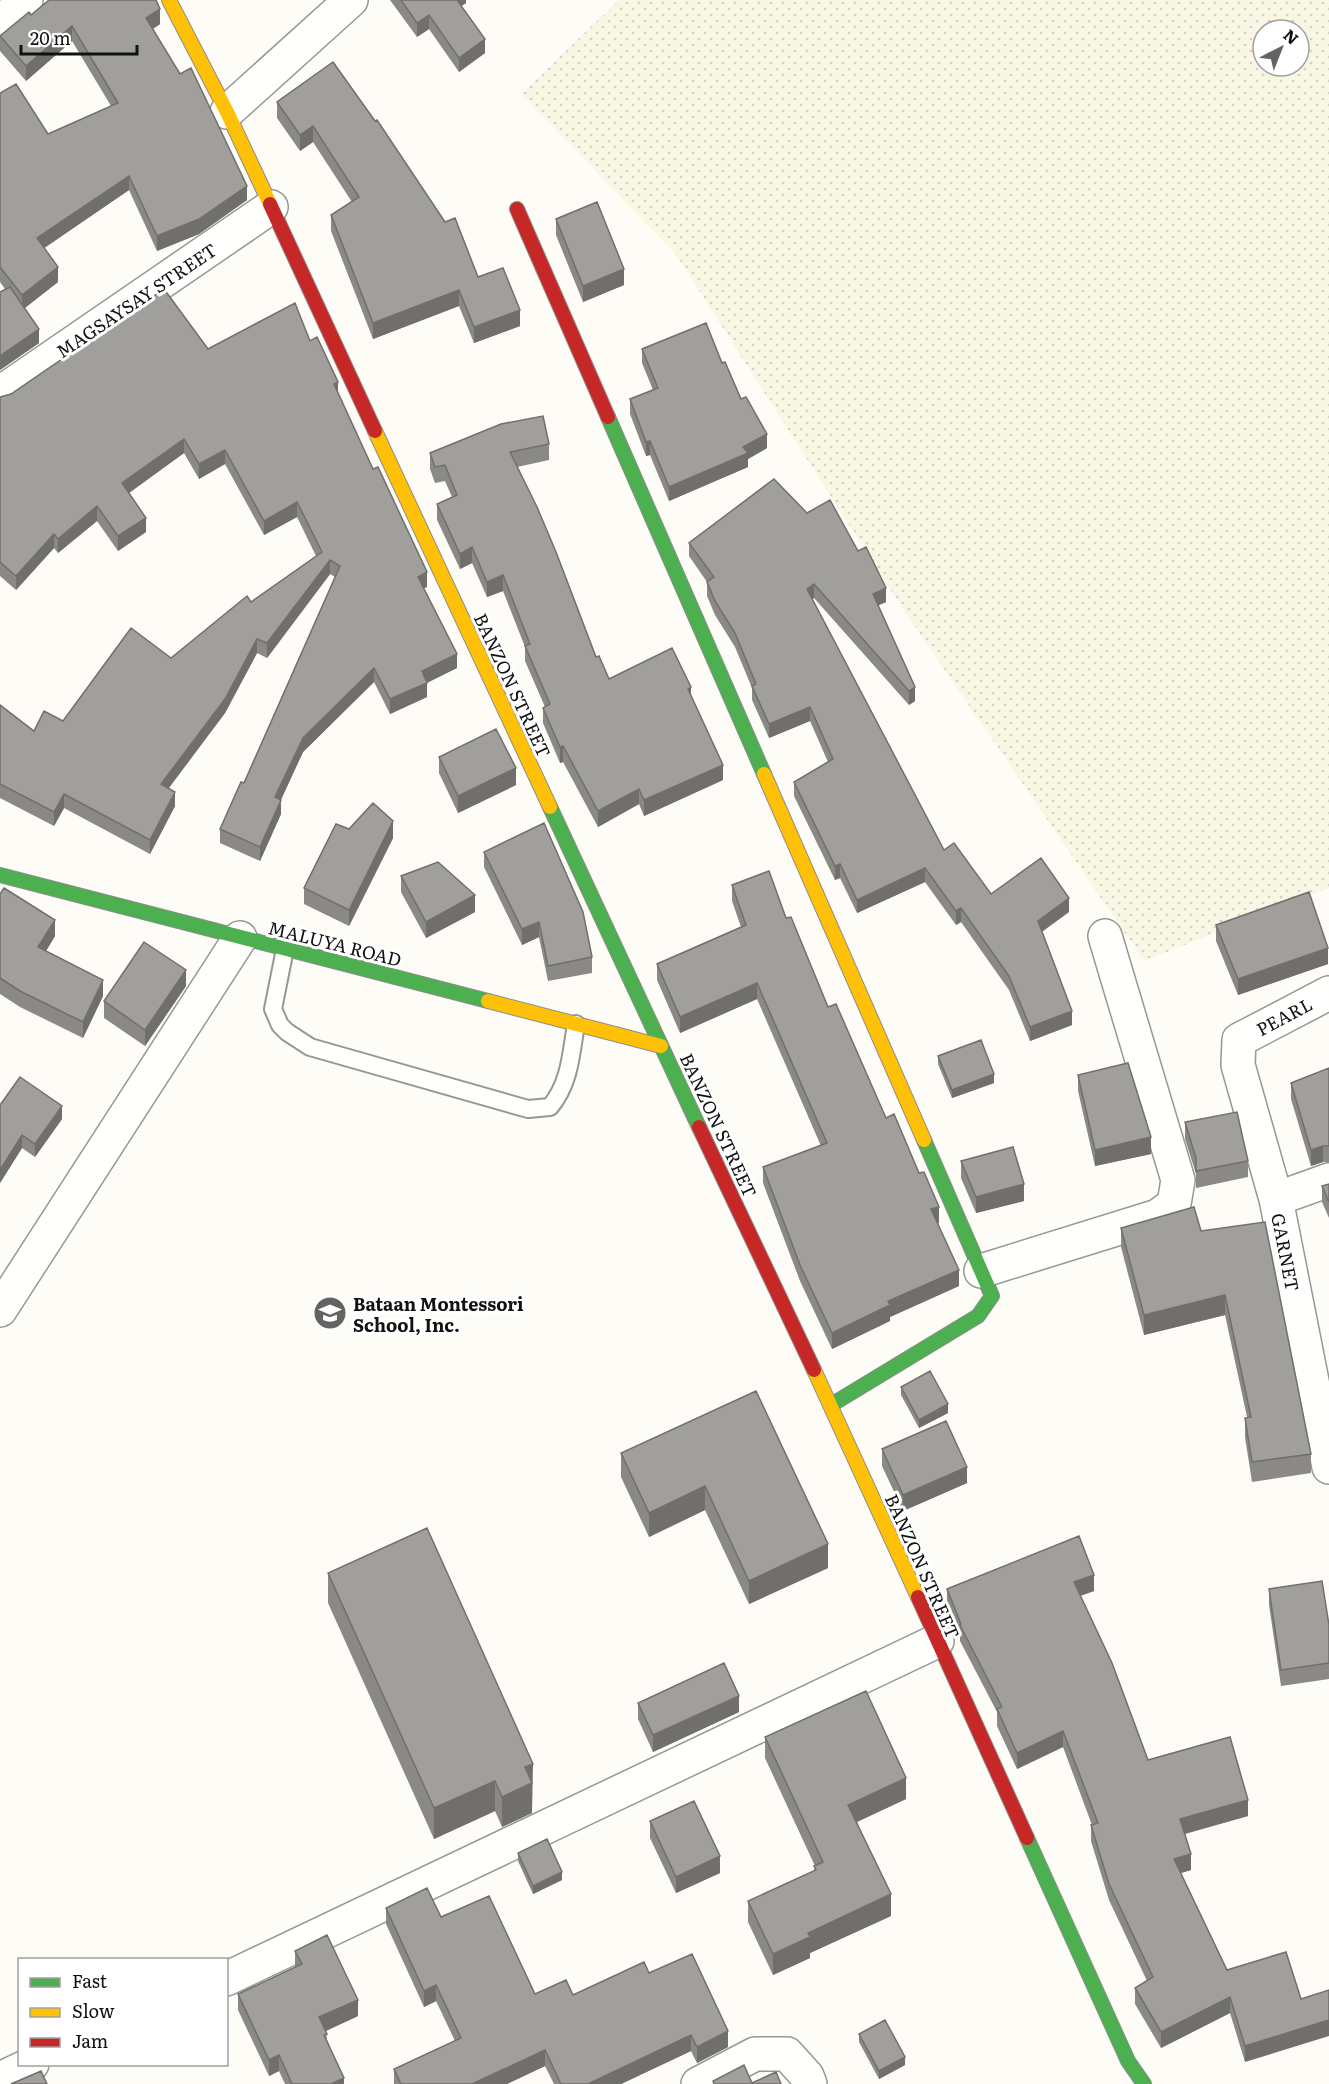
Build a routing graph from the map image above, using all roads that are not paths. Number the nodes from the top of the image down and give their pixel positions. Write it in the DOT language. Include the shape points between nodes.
graph roads {
  1 [pos="26,0"];
  2 [pos="169,0"];
  3 [pos="351,0"];
  4 [pos="0,23"];
  5 [pos="227,112"];
  6 [pos="271,207"];
  7 [pos="517,209"];
  8 [pos="0,393"];
  9 [pos="0,875"];
  10 [pos="1105,936"];
  11 [pos="240,938"];
  12 [pos="285,949"];
  13 [pos="1329,993"];
  14 [pos="576,1024"];
  15 [pos="1239,1040"];
  16 [pos="661,1046"];
  17 [pos="1329,1180"];
  18 [pos="1276,1199"];
  19 [pos="981,1271"];
  20 [pos="0,1310"];
  21 [pos="1320,1373"];
  22 [pos="831,1404"];
  23 [pos="1329,1467"];
  24 [pos="937,1641"];
  25 [pos="228,1978"];
  26 [pos="28,2066"];
  27 [pos="0,2079"];
  28 [pos="698,2084"];
  29 [pos="810,2084"];
  30 [pos="1144,2084"];
  1 -- 4 [label="street"];
  2 -- 5 [label="street, BANZON STREET"];
  3 -- 5 [label="street"];
  5 -- 6 [label="street, BANZON STREET"];
  6 -- 8 [label="street, MAGSAYSAY STREET"];
  6 -- 16 [label="street, BANZON STREET"];
  7 -- 19 [label="street"];
  9 -- 11 [label="street, MALUYA ROAD"];
  10 -- 19 [label="street" via="1178,1180 1174,1204 1158,1216"];
  11 -- 12 [label="street, MALUYA ROAD"];
  11 -- 20 [label="street"];
  12 -- 14 [label="street, MALUYA ROAD"];
  12 -- 14 [label="lane" via="273,1009 280,1025 298,1040 310,1047 528,1109 550,1107 560,1095 568,1074"];
  13 -- 15 [label="street, PEARL"];
  14 -- 16 [label="street, MALUYA ROAD"];
  15 -- 18 [label="street, GARNET" via="1239,1065"];
  16 -- 22 [label="street, BANZON STREET"];
  17 -- 18 [label="street"];
  18 -- 21 [label="street, GARNET"];
  19 -- 22 [label="street" via="992,1296 978,1316"];
  21 -- 23 [label="street, GARNET"];
  22 -- 24 [label="street, BANZON STREET"];
  24 -- 25 [label="street"];
  24 -- 30 [label="street, BANZON STREET" via="1128,2061"];
  26 -- 27 [label="street"];
  28 -- 29 [label="street" via="755,2054 788,2054"];
}
